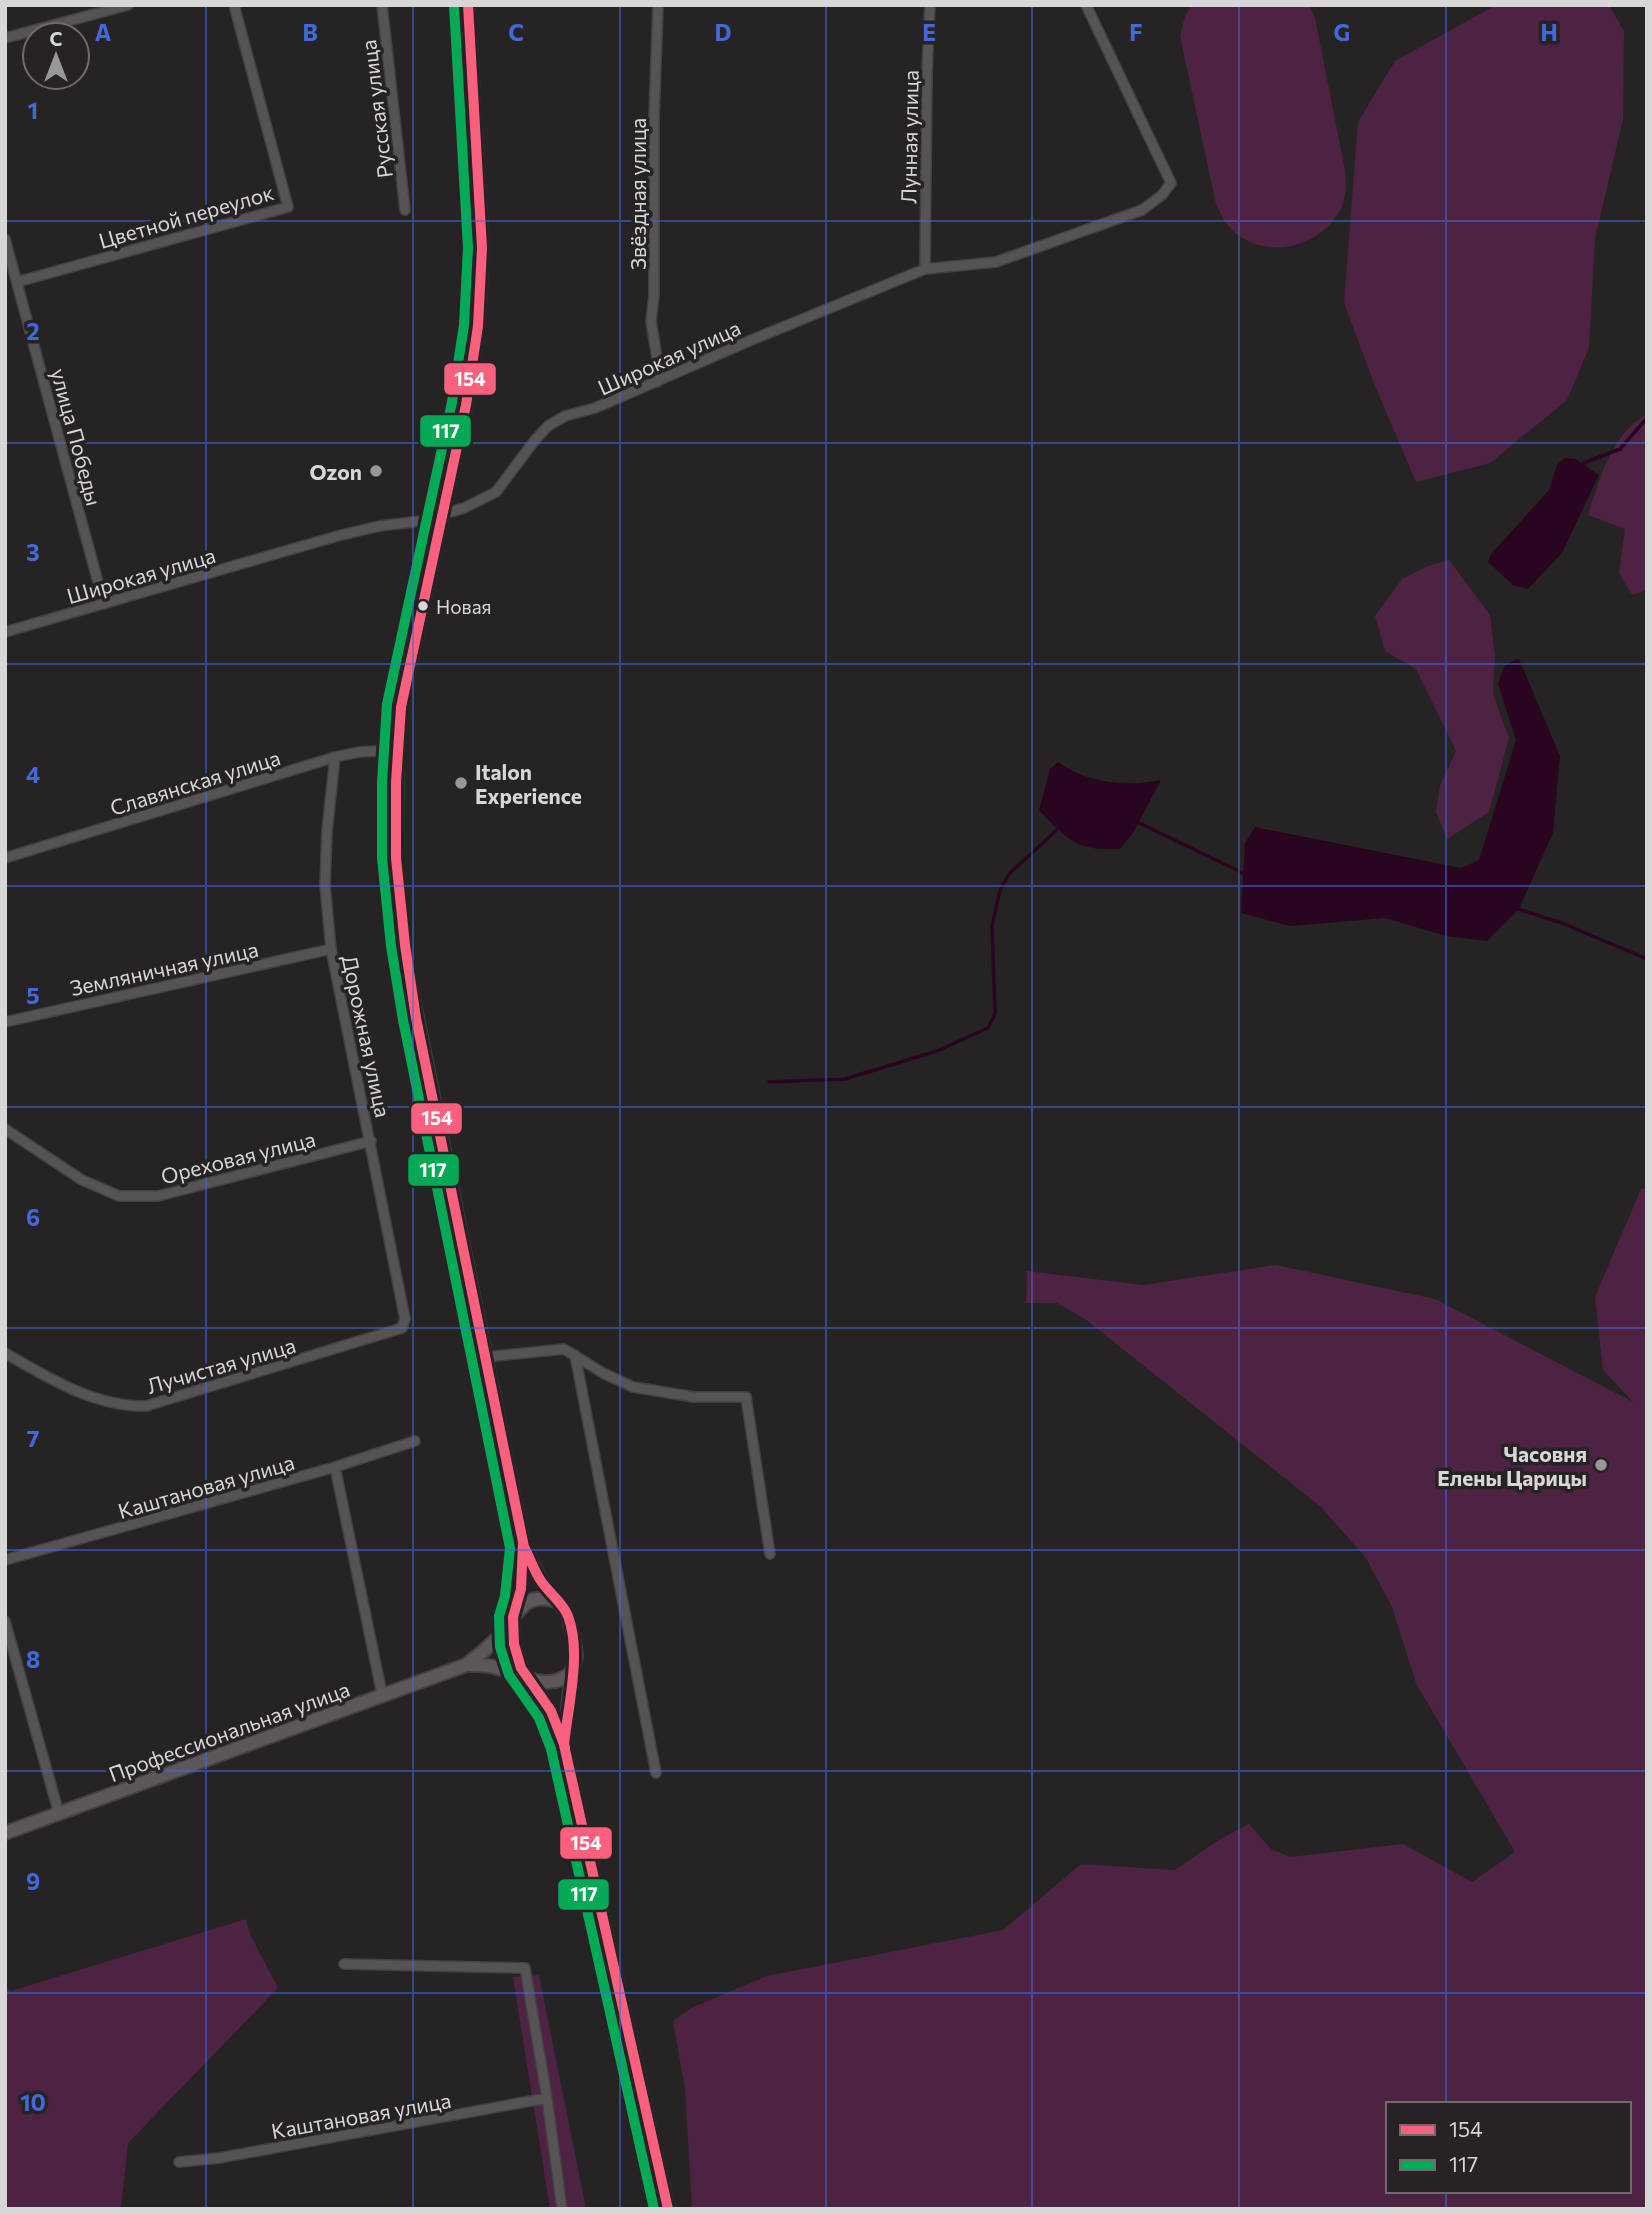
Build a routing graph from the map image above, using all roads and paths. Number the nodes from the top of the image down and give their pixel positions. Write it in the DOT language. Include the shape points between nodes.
graph roads {
  1 [pos="128,5"];
  2 [pos="233,5"];
  3 [pos="382,5"];
  4 [pos="468,5"];
  5 [pos="658,5"];
  6 [pos="930,5"];
  7 [pos="1086,5"];
  8 [pos="5,38"];
  9 [pos="405,209"];
  10 [pos="5,239"];
  11 [pos="925,270"];
  12 [pos="17,282"];
  13 [pos="657,382"];
  14 [pos="442,515"];
  15 [pos="103,604"];
  16 [pos="5,632"];
  17 [pos="397,750"];
  18 [pos="335,757"];
  19 [pos="5,858"];
  20 [pos="331,949"];
  21 [pos="5,1022"];
  22 [pos="5,1129"];
  23 [pos="371,1141"];
  24 [pos="405,1319"];
  25 [pos="5,1353"];
  26 [pos="575,1355"];
  27 [pos="486,1357"];
  28 [pos="415,1441"];
  29 [pos="335,1467"];
  30 [pos="524,1548"];
  31 [pos="770,1554"];
  32 [pos="5,1560"];
  33 [pos="558,1602"];
  34 [pos="513,1617"];
  35 [pos="5,1621"];
  36 [pos="466,1665"];
  37 [pos="572,1672"];
  38 [pos="530,1680"];
  39 [pos="382,1695"];
  40 [pos="565,1745"];
  41 [pos="656,1773"];
  42 [pos="59,1814"];
  43 [pos="5,1833"];
  44 [pos="344,1964"];
  45 [pos="547,2098"];
  46 [pos="179,2162"];
  47 [pos="562,2209"];
  48 [pos="667,2209"];
  1 -- 8 [label="street"];
  2 -- 12 [label="street, Цветной переулок" via="288,207"];
  3 -- 9 [label="street, Русская улица"];
  4 -- 14 [label="main road" via="482,248 478,326"];
  5 -- 13 [label="street, Звёздная улица" via="651,321"];
  6 -- 11 [label="street, Лунная улица"];
  7 -- 11 [label="street, Широкая улица" via="1171,183 1163,195 1123,218 996,262"];
  10 -- 12 [label="street, улица Победы"];
  11 -- 13 [label="street, Широкая улица"];
  12 -- 15 [label="street, улица Победы"];
  13 -- 14 [label="street, Широкая улица" via="548,426 496,492"];
  14 -- 15 [label="street, Широкая улица" via="341,535"];
  14 -- 17 [label="main road" via="411,652"];
  15 -- 16 [label="street, Широкая улица"];
  17 -- 18 [label="street, Славянская улица"];
  17 -- 27 [label="main road" via="396,860 407,968"];
  18 -- 19 [label="street, Славянская улица"];
  18 -- 20 [label="street, Дорожная улица" via="325,885"];
  20 -- 21 [label="street, Земляничная улица"];
  20 -- 23 [label="street, Дорожная улица"];
  22 -- 23 [label="street, Ореховая улица" via="82,1180 119,1196 158,1196"];
  23 -- 24 [label="street, Дорожная улица"];
  24 -- 25 [label="street, Лучистая улица" via="402,1328 390,1333 146,1406 103,1401 57,1383"];
  26 -- 27 [label="street" via="564,1349"];
  26 -- 31 [label="street" via="633,1388 694,1397 746,1397"];
  26 -- 41 [label="street"];
  27 -- 30 [label="main road"];
  28 -- 29 [label="street, Каштановая улица"];
  29 -- 32 [label="street, Каштановая улица"];
  29 -- 39 [label="street"];
  30 -- 33 [label="main road"];
  30 -- 34 [label="main road"];
  33 -- 34 [label="main road" via="531,1600"];
  33 -- 37 [label="main road" via="567,1613 573,1636 576,1656"];
  34 -- 36 [label="main road"];
  34 -- 38 [label="main road" via="519,1661"];
  35 -- 42 [label="street"];
  36 -- 38 [label="main road" via="492,1666"];
  36 -- 39 [label="main road, Профессиональная улица"];
  37 -- 38 [label="main road" via="558,1681"];
  37 -- 40 [label="main road"];
  38 -- 40 [label="main road"];
  39 -- 42 [label="main road, Профессиональная улица"];
  40 -- 48 [label="main road"];
  42 -- 43 [label="main road, Профессиональная улица"];
  44 -- 45 [label="street" via="525,1968"];
  45 -- 46 [label="street, Каштановая улица"];
  45 -- 47 [label="street"];
}
